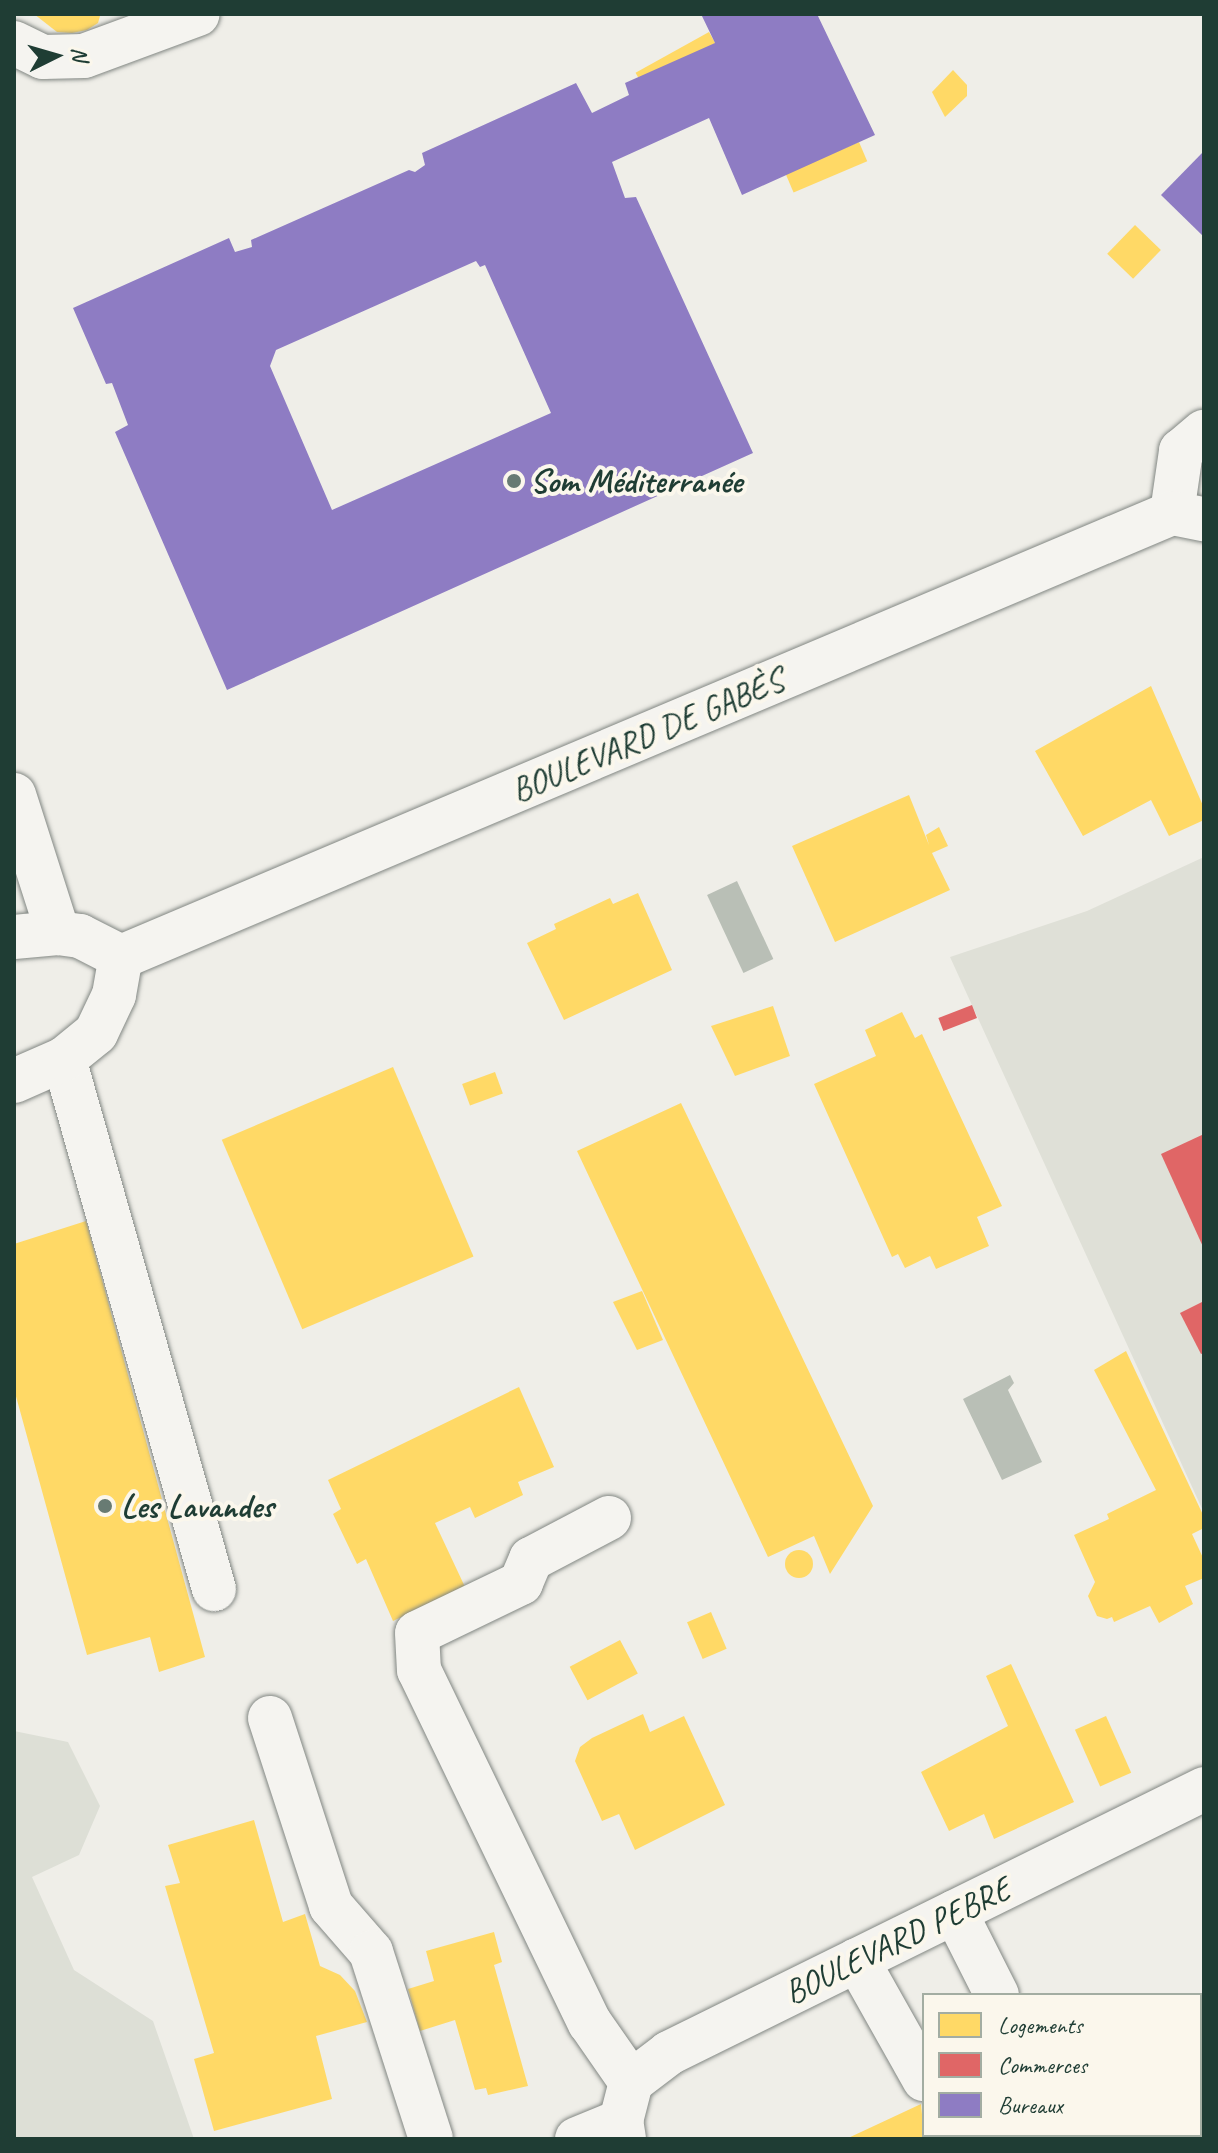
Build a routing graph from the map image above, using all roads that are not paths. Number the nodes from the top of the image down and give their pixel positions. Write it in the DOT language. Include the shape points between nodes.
graph roads {
  1 [pos="198,14"];
  2 [pos="14,43"];
  3 [pos="1204,432"];
  4 [pos="1188,516"];
  5 [pos="14,795"];
  6 [pos="22,848"];
  7 [pos="58,933"];
  8 [pos="14,937"];
  9 [pos="121,957"];
  10 [pos="64,1059"];
  11 [pos="14,1081"];
  12 [pos="609,1518"];
  13 [pos="214,1589"];
  14 [pos="270,1718"];
  15 [pos="1204,1789"];
  16 [pos="955,1912"];
  17 [pos="857,1960"];
  18 [pos="996,1993"];
  19 [pos="922,2075"];
  20 [pos="625,2114"];
  21 [pos="431,2139"];
  22 [pos="577,2139"];
  1 -- 2 [label="street" via="84,56 43,57"];
  3 -- 4 [label="street, BOULEVARD DE GABÈS" via="1181,451"];
  4 -- 9 [label="street, BOULEVARD DE GABÈS"];
  5 -- 6 [label="street"];
  6 -- 7 [label="street"];
  7 -- 8 [label="street"];
  7 -- 9 [label="street" via="80,936"];
  9 -- 10 [label="street" via="114,995 96,1033"];
  10 -- 11 [label="street"];
  10 -- 13 [label="street"];
  12 -- 20 [label="street" via="531,1559 521,1583 417,1633 419,1670 590,2023"];
  14 -- 21 [label="street" via="331,1906 371,1952"];
  15 -- 16 [label="street, BOULEVARD PEBRE"];
  16 -- 17 [label="street, BOULEVARD PEBRE"];
  16 -- 18 [label="street"];
  17 -- 19 [label="street"];
  17 -- 20 [label="street, BOULEVARD PEBRE" via="669,2053"];
  20 -- 22 [label="street, BOULEVARD PEBRE"];
}
